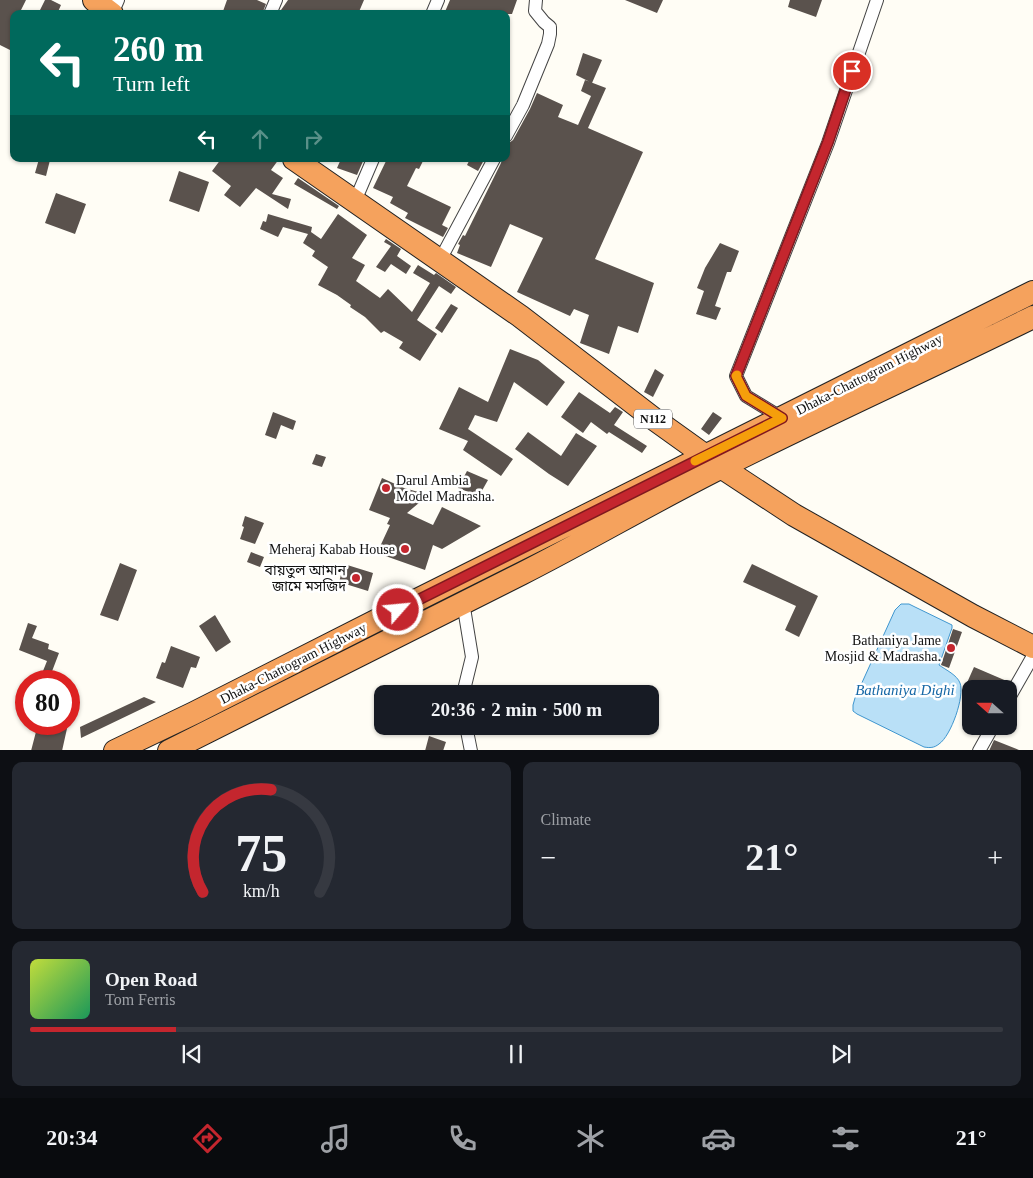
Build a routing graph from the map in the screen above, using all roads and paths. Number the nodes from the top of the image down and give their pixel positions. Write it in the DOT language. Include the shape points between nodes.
graph roads {
  1 [pos="94,0"];
  2 [pos="536,0"];
  3 [pos="877,0"];
  4 [pos="107,10"];
  5 [pos="510,129"];
  6 [pos="298,162"];
  7 [pos="372,162"];
  8 [pos="492,162"];
  9 [pos="355,201"];
  10 [pos="440,260"];
  11 [pos="1033,292"];
  12 [pos="1033,317"];
  13 [pos="782,418"];
  14 [pos="713,462"];
  15 [pos="463,602"];
  16 [pos="1033,647"];
  17 [pos="1033,656"];
  18 [pos="1018,682"];
  19 [pos="465,685"];
  20 [pos="468,735"];
  21 [pos="988,735"];
  22 [pos="115,750"];
  23 [pos="169,750"];
  24 [pos="471,750"];
  25 [pos="979,750"];
  1 -- 4 [label="highway"];
  2 -- 5 [label="street" via="535,11 550,27 548,44"];
  3 -- 13 [label="street" via="828,142 736,376 746,396"];
  6 -- 9 [label="highway, N112"];
  7 -- 9 [label="street"];
  8 -- 10 [label="street"];
  9 -- 10 [label="highway, N112"];
  10 -- 14 [label="highway, N112" via="520,316"];
  11 -- 13 [label="highway, Dhaka-Chattogram Highway"];
  12 -- 14 [label="highway, Dhaka-Chattogram Highway" via="839,409"];
  13 -- 14 [label="highway, Dhaka-Chattogram Highway"];
  14 -- 15 [label="highway, Dhaka-Chattogram Highway" via="522,573"];
  14 -- 16 [label="highway, N112" via="794,515"];
  14 -- 22 [label="highway, Dhaka-Chattogram Highway" via="415,601"];
  15 -- 19 [label="street" via="472,657"];
  15 -- 23 [label="highway, Dhaka-Chattogram Highway"];
  17 -- 18 [label="street"];
  20 -- 24 [label="street"];
  21 -- 25 [label="street"];
}
